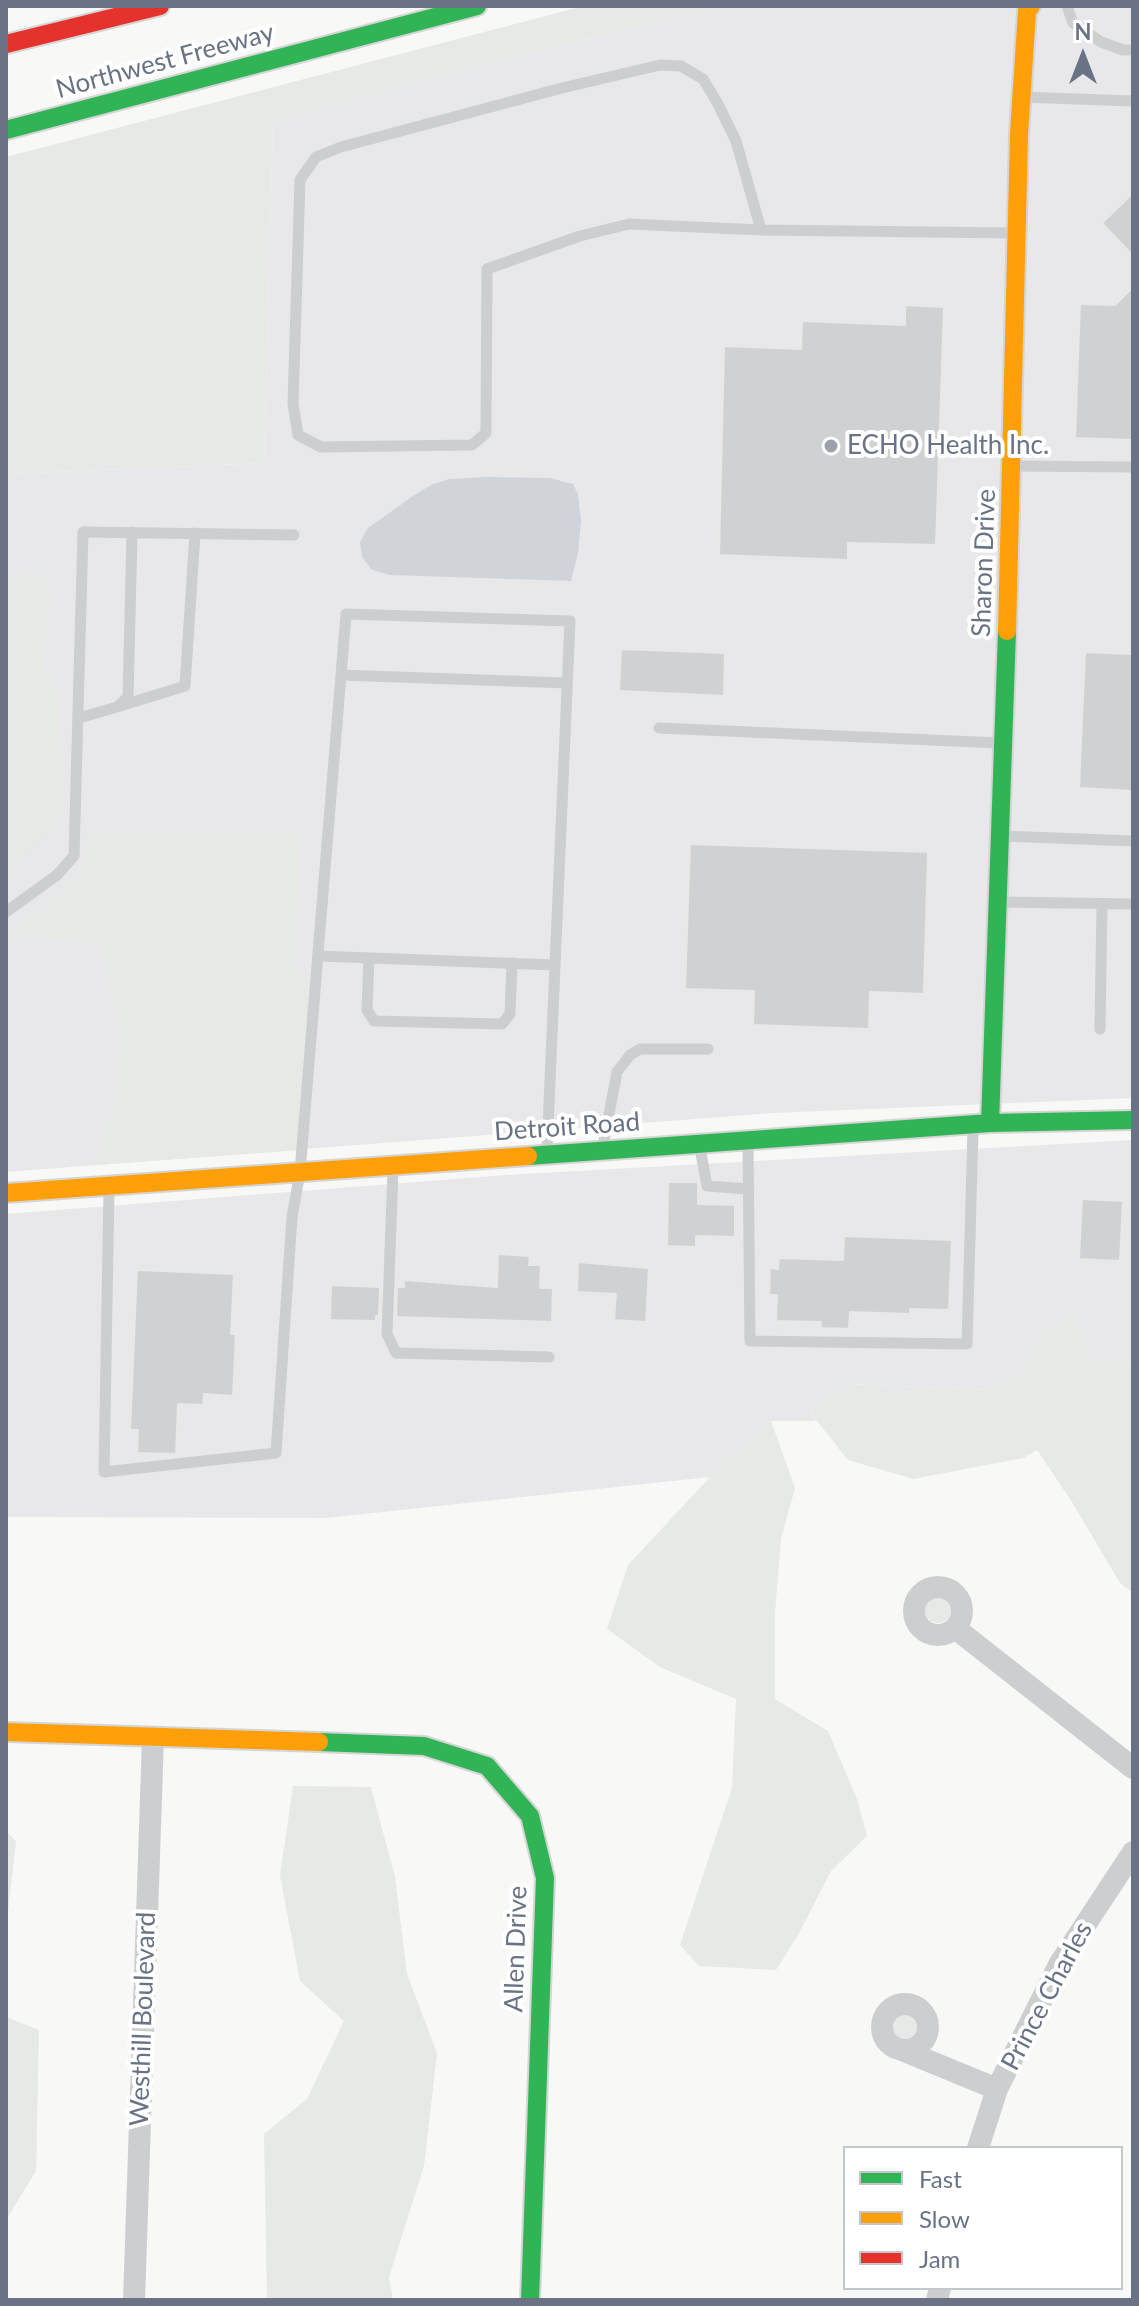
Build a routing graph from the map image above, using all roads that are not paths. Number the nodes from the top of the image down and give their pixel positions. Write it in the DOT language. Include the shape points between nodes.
graph roads {
  1 [pos="160,6"];
  2 [pos="477,6"];
  3 [pos="1031,6"];
  4 [pos="1067,6"];
  5 [pos="6,44"];
  6 [pos="1133,50"];
  7 [pos="1022,97"];
  8 [pos="1133,101"];
  9 [pos="6,130"];
  10 [pos="761,230"];
  11 [pos="1017,233"];
  12 [pos="1013,466"];
  13 [pos="1133,467"];
  14 [pos="132,532"];
  15 [pos="195,533"];
  16 [pos="294,535"];
  17 [pos="341,675"];
  18 [pos="567,683"];
  19 [pos="117,707"];
  20 [pos="79,718"];
  21 [pos="659,728"];
  22 [pos="1004,743"];
  23 [pos="1000,836"];
  24 [pos="1133,841"];
  25 [pos="998,902"];
  26 [pos="1102,904"];
  27 [pos="1133,904"];
  28 [pos="6,912"];
  29 [pos="318,956"];
  30 [pos="369,958"];
  31 [pos="512,963"];
  32 [pos="555,965"];
  33 [pos="1100,1029"];
  34 [pos="708,1049"];
  35 [pos="1133,1120"];
  36 [pos="982,1123"];
  37 [pos="748,1140"];
  38 [pos="699,1143"];
  39 [pos="602,1151"];
  40 [pos="547,1154"];
  41 [pos="393,1165"];
  42 [pos="300,1172"];
  43 [pos="109,1186"];
  44 [pos="749,1189"];
  45 [pos="6,1193"];
  46 [pos="549,1357"];
  47 [pos="955,1628"];
  48 [pos="6,1732"];
  49 [pos="153,1738"];
  50 [pos="1133,1768"];
  51 [pos="1133,1852"];
  52 [pos="902,2050"];
  53 [pos="997,2089"];
  54 [pos="979,2146"];
  55 [pos="134,2300"];
  56 [pos="530,2300"];
  1 -- 5 [label="main road, Northwest Freeway"];
  2 -- 9 [label="main road, Northwest Freeway"];
  3 -- 7 [label="main road, Sharon Drive"];
  4 -- 6 [label="lane" via="1073,23 1101,42"];
  7 -- 8 [label="lane"];
  7 -- 11 [label="main road, Sharon Drive"];
  10 -- 10 [label="lane" via="629,224 487,269 486,433 472,445 321,447 298,435 293,404 300,180 316,157 562,88 660,65 681,66 703,79 730,128"];
  10 -- 11 [label="lane"];
  11 -- 12 [label="main road, Sharon Drive"];
  12 -- 13 [label="lane"];
  12 -- 22 [label="main road, Sharon Drive"];
  14 -- 15 [label="lane"];
  14 -- 19 [label="lane" via="128,697"];
  14 -- 20 [label="lane" via="83,532"];
  15 -- 16 [label="lane"];
  15 -- 19 [label="lane" via="185,686"];
  17 -- 18 [label="lane"];
  17 -- 18 [label="lane" via="346,614 570,621"];
  17 -- 29 [label="lane"];
  18 -- 32 [label="lane"];
  19 -- 20 [label="lane"];
  20 -- 28 [label="lane" via="74,856"];
  21 -- 22 [label="lane"];
  22 -- 23 [label="main road, Sharon Drive"];
  23 -- 24 [label="lane"];
  23 -- 25 [label="main road, Sharon Drive"];
  25 -- 26 [label="lane"];
  25 -- 36 [label="main road, Sharon Drive"];
  26 -- 27 [label="lane"];
  26 -- 33 [label="lane"];
  29 -- 30 [label="lane"];
  29 -- 42 [label="lane"];
  30 -- 31 [label="lane"];
  30 -- 31 [label="lane" via="367,1010 374,1021 502,1024 510,1014"];
  31 -- 32 [label="lane"];
  32 -- 40 [label="lane"];
  34 -- 39 [label="lane" via="640,1049 630,1055 617,1072"];
  35 -- 36 [label="main road, Detroit Road"];
  36 -- 37 [label="main road, Detroit Road"];
  36 -- 44 [label="lane" via="967,1344 750,1341"];
  37 -- 38 [label="main road, Detroit Road"];
  37 -- 44 [label="lane"];
  38 -- 39 [label="main road, Detroit Road"];
  38 -- 44 [label="lane" via="707,1186"];
  39 -- 40 [label="main road, Detroit Road"];
  40 -- 41 [label="main road, Detroit Road"];
  41 -- 42 [label="main road, Detroit Road"];
  41 -- 46 [label="lane" via="387,1334 396,1353"];
  42 -- 43 [label="main road, Detroit Road"];
  42 -- 43 [label="lane" via="292,1217 276,1453 104,1472"];
  43 -- 45 [label="main road, Detroit Road"];
  47 -- 50 [label="street"];
  48 -- 49 [label="main road, Allen Drive"];
  49 -- 55 [label="street, Westhill Boulevard"];
  49 -- 56 [label="main road, Allen Drive" via="424,1746 487,1766 530,1816 545,1878"];
  51 -- 53 [label="street, Prince Charles" via="1060,1963"];
  52 -- 53 [label="street"];
  53 -- 54 [label="street, Prince Charles"];
}
